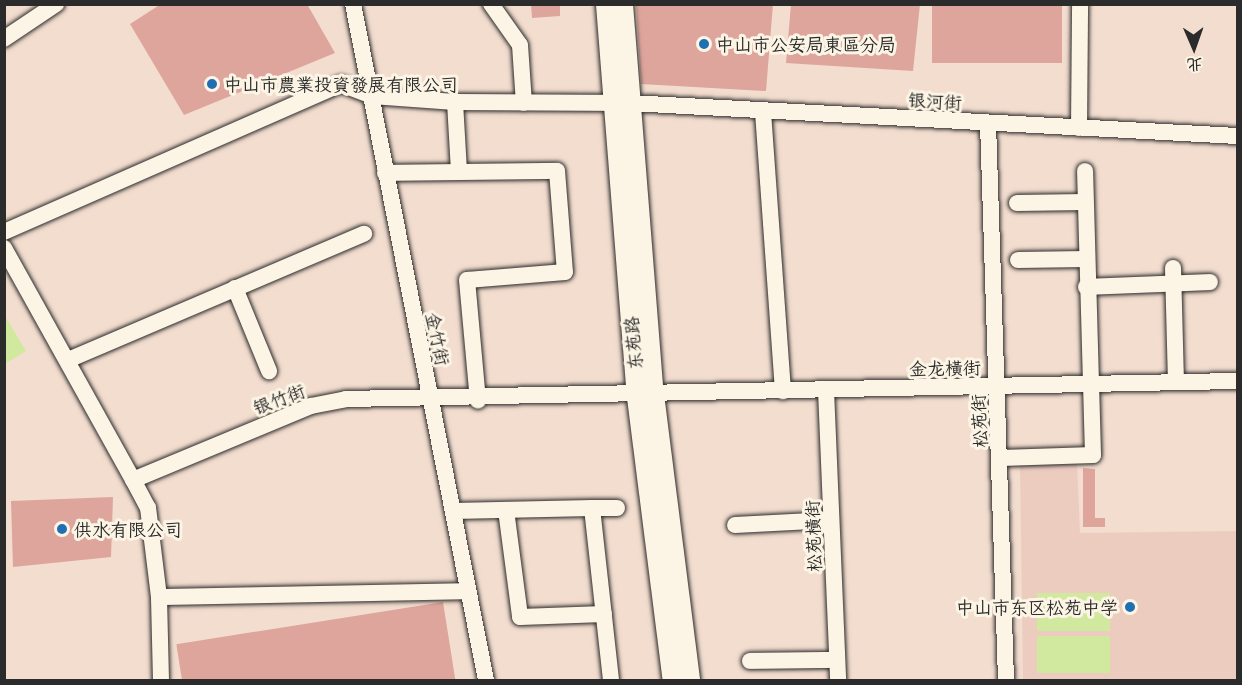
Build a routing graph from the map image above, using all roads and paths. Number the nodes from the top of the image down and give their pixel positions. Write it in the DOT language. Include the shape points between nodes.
graph roads {
  1 [pos="56,4"];
  2 [pos="353,4"];
  3 [pos="491,4"];
  4 [pos="606,4"];
  5 [pos="622,4"];
  6 [pos="1080,4"];
  7 [pos="4,39"];
  8 [pos="372,96"];
  9 [pos="455,102"];
  10 [pos="524,103"];
  11 [pos="621,103"];
  12 [pos="763,112"];
  13 [pos="988,123"];
  14 [pos="1079,128"];
  15 [pos="1238,136"];
  16 [pos="459,171"];
  17 [pos="1085,171"];
  18 [pos="385,172"];
  19 [pos="1085,202"];
  20 [pos="1017,203"];
  21 [pos="4,232"];
  22 [pos="364,234"];
  23 [pos="4,248"];
  24 [pos="1086,258"];
  25 [pos="1018,260"];
  26 [pos="1173,276"];
  27 [pos="1210,282"];
  28 [pos="1086,287"];
  29 [pos="235,288"];
  30 [pos="68,360"];
  31 [pos="269,371"];
  32 [pos="1238,381"];
  33 [pos="1176,382"];
  34 [pos="1092,384"];
  35 [pos="996,387"];
  36 [pos="826,390"];
  37 [pos="783,391"];
  38 [pos="645,395"];
  39 [pos="431,399"];
  40 [pos="478,400"];
  41 [pos="1001,459"];
  42 [pos="133,480"];
  43 [pos="592,508"];
  44 [pos="617,508"];
  45 [pos="506,510"];
  46 [pos="453,512"];
  47 [pos="831,520"];
  48 [pos="735,525"];
  49 [pos="468,591"];
  50 [pos="159,597"];
  51 [pos="604,614"];
  52 [pos="837,660"];
  53 [pos="750,661"];
  54 [pos="160,681"];
  55 [pos="486,681"];
  56 [pos="611,681"];
  57 [pos="673,681"];
  58 [pos="689,681"];
  59 [pos="838,681"];
  60 [pos="1006,681"];
  1 -- 7 [label="street"];
  2 -- 8 [label="street, 金竹街"];
  3 -- 10 [label="street" via="520,45"];
  4 -- 11 [label="street, 东苑路"];
  5 -- 11 [label="street, 东苑路"];
  6 -- 14 [label="street"];
  8 -- 9 [label="street, 银河街"];
  8 -- 18 [label="street, 金竹街"];
  8 -- 21 [label="street, 银河街" via="341,84"];
  9 -- 10 [label="street, 银河街"];
  9 -- 16 [label="street"];
  10 -- 11 [label="street, 银河街"];
  11 -- 12 [label="street, 银河街"];
  11 -- 38 [label="street, 东苑路"];
  12 -- 13 [label="street, 银河街"];
  12 -- 37 [label="street"];
  13 -- 14 [label="street, 银河街"];
  13 -- 35 [label="street, 松苑街"];
  14 -- 15 [label="street, 银河街"];
  16 -- 18 [label="street"];
  16 -- 40 [label="street" via="557,171 565,272 468,280"];
  17 -- 19 [label="street"];
  18 -- 39 [label="street, 金竹街"];
  19 -- 20 [label="street"];
  19 -- 24 [label="street"];
  22 -- 29 [label="street"];
  23 -- 30 [label="street"];
  24 -- 25 [label="street"];
  24 -- 28 [label="street"];
  26 -- 27 [label="street"];
  26 -- 28 [label="street"];
  26 -- 33 [label="street"];
  28 -- 34 [label="street"];
  29 -- 30 [label="street"];
  29 -- 31 [label="street"];
  30 -- 42 [label="street"];
  32 -- 33 [label="street, 金龙横街"];
  33 -- 34 [label="street, 金龙横街"];
  34 -- 35 [label="street, 金龙横街"];
  34 -- 41 [label="street" via="1093,455"];
  35 -- 36 [label="street, 金龙横街"];
  35 -- 41 [label="street, 松苑街"];
  36 -- 37 [label="street, 金龙横街"];
  36 -- 47 [label="street, 松苑横街"];
  37 -- 38 [label="street, 金龙横街"];
  38 -- 40 [label="street, 银竹街"];
  38 -- 57 [label="street, 东苑路"];
  38 -- 58 [label="street, 东苑路"];
  39 -- 40 [label="street, 银竹街"];
  39 -- 42 [label="street, 银竹街" via="346,399 311,406"];
  39 -- 46 [label="street, 金竹街"];
  41 -- 60 [label="street, 松苑街"];
  42 -- 50 [label="street" via="148,508"];
  43 -- 44 [label="street"];
  43 -- 45 [label="street"];
  43 -- 51 [label="street"];
  45 -- 46 [label="street"];
  45 -- 51 [label="street" via="520,617"];
  46 -- 49 [label="street, 金竹街"];
  47 -- 48 [label="street"];
  47 -- 52 [label="street, 松苑横街"];
  49 -- 50 [label="street"];
  49 -- 55 [label="street, 金竹街"];
  50 -- 54 [label="street"];
  51 -- 56 [label="street"];
  52 -- 53 [label="street"];
  52 -- 59 [label="street, 松苑横街"];
}
